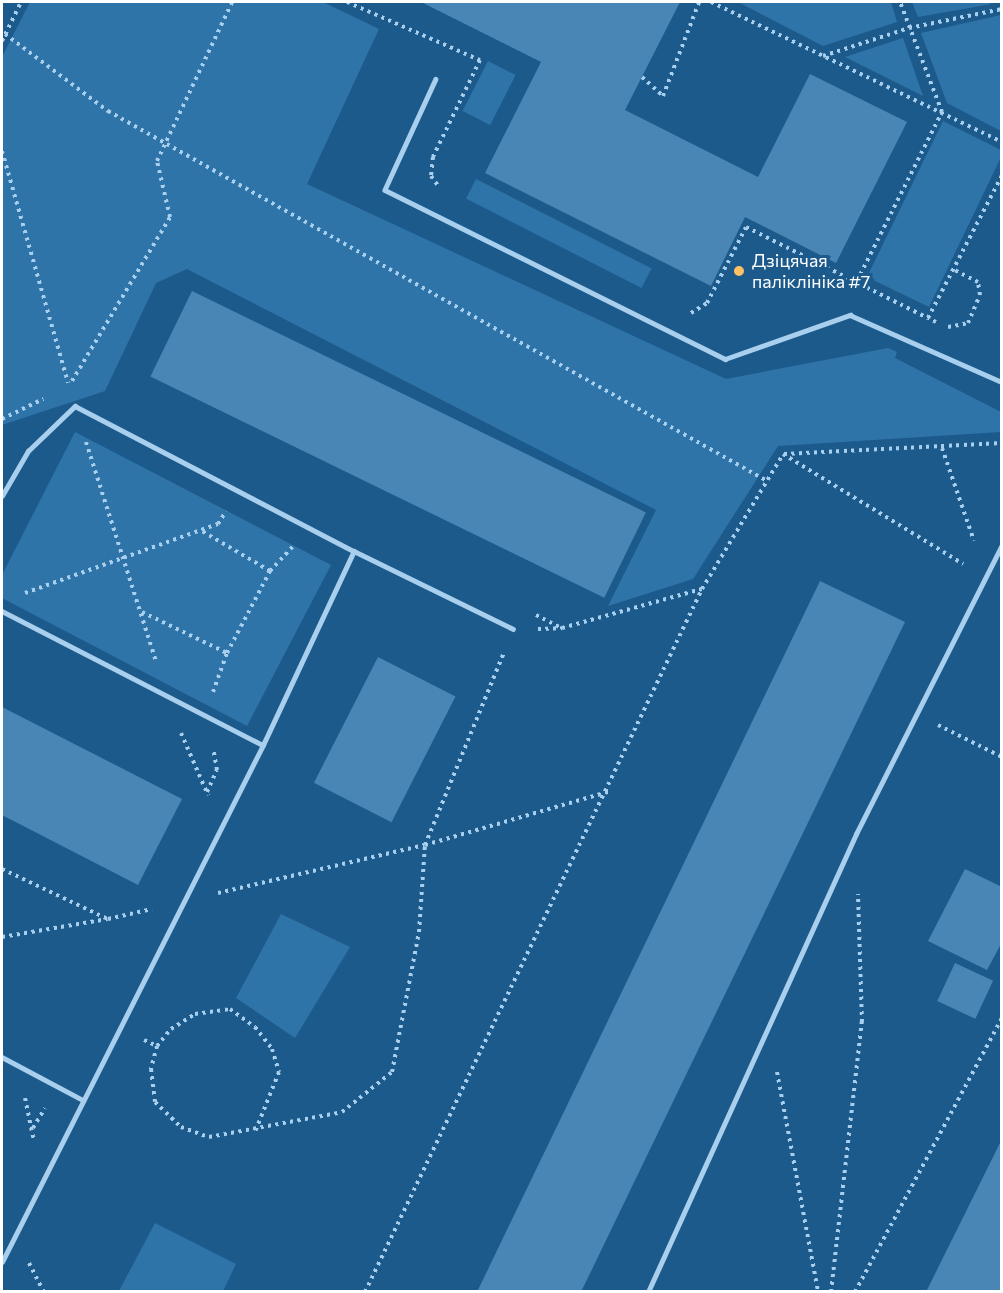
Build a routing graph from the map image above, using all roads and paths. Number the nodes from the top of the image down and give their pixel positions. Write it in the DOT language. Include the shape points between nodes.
graph roads {
  1 [pos="21,2"];
  2 [pos="232,2"];
  3 [pos="347,2"];
  4 [pos="699,2"];
  5 [pos="711,2"];
  6 [pos="900,2"];
  7 [pos="1002,9"];
  8 [pos="909,28"];
  9 [pos="5,34"];
  10 [pos="2,41"];
  11 [pos="822,56"];
  12 [pos="642,77"];
  13 [pos="436,80"];
  14 [pos="942,112"];
  15 [pos="165,142"];
  16 [pos="1002,142"];
  17 [pos="2,151"];
  18 [pos="1002,175"];
  19 [pos="441,190"];
  20 [pos="952,269"];
  21 [pos="857,281"];
  22 [pos="685,314"];
  23 [pos="928,318"];
  24 [pos="1002,382"];
  25 [pos="69,386"];
  26 [pos="79,390"];
  27 [pos="60,391"];
  28 [pos="50,396"];
  29 [pos="75,406"];
  30 [pos="2,419"];
  31 [pos="1002,443"];
  32 [pos="942,448"];
  33 [pos="783,454"];
  34 [pos="767,481"];
  35 [pos="237,491"];
  36 [pos="2,496"];
  37 [pos="199,530"];
  38 [pos="1002,545"];
  39 [pos="354,551"];
  40 [pos="121,555"];
  41 [pos="986,579"];
  42 [pos="702,589"];
  43 [pos="12,598"];
  44 [pos="2,611"];
  45 [pos="142,612"];
  46 [pos="530,612"];
  47 [pos="562,628"];
  48 [pos="513,629"];
  49 [pos="167,699"];
  50 [pos="962,737"];
  51 [pos="212,742"];
  52 [pos="262,745"];
  53 [pos="1002,757"];
  54 [pos="609,791"];
  55 [pos="207,792"];
  56 [pos="202,803"];
  57 [pos="219,824"];
  58 [pos="425,845"];
  59 [pos="2,869"];
  60 [pos="857,881"];
  61 [pos="156,898"];
  62 [pos="183,901"];
  63 [pos="151,909"];
  64 [pos="108,919"];
  65 [pos="146,919"];
  66 [pos="2,937"];
  67 [pos="1002,1018"];
  68 [pos="768,1024"];
  69 [pos="119,1030"];
  70 [pos="157,1046"];
  71 [pos="2,1057"];
  72 [pos="58,1086"];
  73 [pos="24,1095"];
  74 [pos="83,1100"];
  75 [pos="33,1128"];
  76 [pos="255,1132"];
  77 [pos="34,1145"];
  78 [pos="2,1262"];
  79 [pos="365,1292"];
  80 [pos="648,1292"];
  81 [pos="818,1292"];
  82 [pos="831,1292"];
  83 [pos="855,1292"];
  1 -- 9 [label="path"];
  2 -- 15 [label="path"];
  3 -- 19 [label="path" via="480,60 433,157 431,177"];
  4 -- 12 [label="path" via="663,96"];
  5 -- 11 [label="path"];
  6 -- 8 [label="path"];
  7 -- 8 [label="path"];
  8 -- 11 [label="path"];
  8 -- 14 [label="path"];
  9 -- 10 [label="path"];
  9 -- 15 [label="path" via="108,111"];
  11 -- 14 [label="path"];
  13 -- 24 [label="lane" via="385,190 725,359 850,315"];
  14 -- 16 [label="path"];
  14 -- 21 [label="path"];
  15 -- 25 [label="path" via="157,161 170,216"];
  15 -- 34 [label="path"];
  17 -- 25 [label="path"];
  18 -- 20 [label="path"];
  20 -- 23 [label="path"];
  20 -- 23 [label="path" via="978,282 977,310 968,323 952,329"];
  21 -- 22 [label="path" via="746,227 707,303"];
  21 -- 23 [label="path"];
  25 -- 26 [label="path"];
  25 -- 27 [label="path"];
  28 -- 30 [label="path"];
  29 -- 35 [label="lane"];
  29 -- 36 [label="lane" via="28,451"];
  29 -- 40 [label="path"];
  31 -- 32 [label="path"];
  32 -- 33 [label="path"];
  32 -- 41 [label="path"];
  33 -- 34 [label="path"];
  33 -- 41 [label="path"];
  34 -- 42 [label="path"];
  35 -- 37 [label="path" via="218,524"];
  35 -- 39 [label="lane"];
  37 -- 40 [label="path"];
  37 -- 45 [label="path" via="270,571 227,653"];
  38 -- 41 [label="lane"];
  39 -- 48 [label="lane"];
  39 -- 52 [label="lane"];
  40 -- 43 [label="path"];
  40 -- 45 [label="path"];
  41 -- 68 [label="lane" via="856,834"];
  42 -- 47 [label="path"];
  42 -- 54 [label="path"];
  44 -- 49 [label="lane"];
  45 -- 49 [label="path"];
  46 -- 47 [label="path"];
  47 -- 48 [label="path"];
  48 -- 58 [label="path"];
  49 -- 52 [label="lane"];
  49 -- 55 [label="path"];
  50 -- 53 [label="path"];
  51 -- 55 [label="path" via="217,770"];
  52 -- 57 [label="lane"];
  54 -- 58 [label="path"];
  54 -- 79 [label="path"];
  55 -- 56 [label="path"];
  55 -- 57 [label="path"];
  57 -- 62 [label="lane"];
  58 -- 62 [label="path"];
  58 -- 76 [label="path" via="418,932 392,1072 342,1112"];
  59 -- 64 [label="path"];
  60 -- 82 [label="path" via="862,1022"];
  61 -- 63 [label="path"];
  62 -- 63 [label="path"];
  62 -- 69 [label="lane"];
  63 -- 64 [label="path"];
  63 -- 65 [label="path"];
  64 -- 66 [label="path"];
  67 -- 83 [label="path"];
  68 -- 80 [label="lane"];
  68 -- 81 [label="path"];
  69 -- 70 [label="path"];
  69 -- 74 [label="lane"];
  70 -- 76 [label="path" via="151,1069 155,1102 182,1127 209,1137"];
  70 -- 76 [label="path" via="171,1029 195,1014 230,1010 255,1027 272,1049 279,1072"];
  71 -- 72 [label="lane"];
  72 -- 74 [label="lane"];
  72 -- 75 [label="path"];
  73 -- 75 [label="path"];
  74 -- 78 [label="lane"];
  75 -- 77 [label="path"];
}
